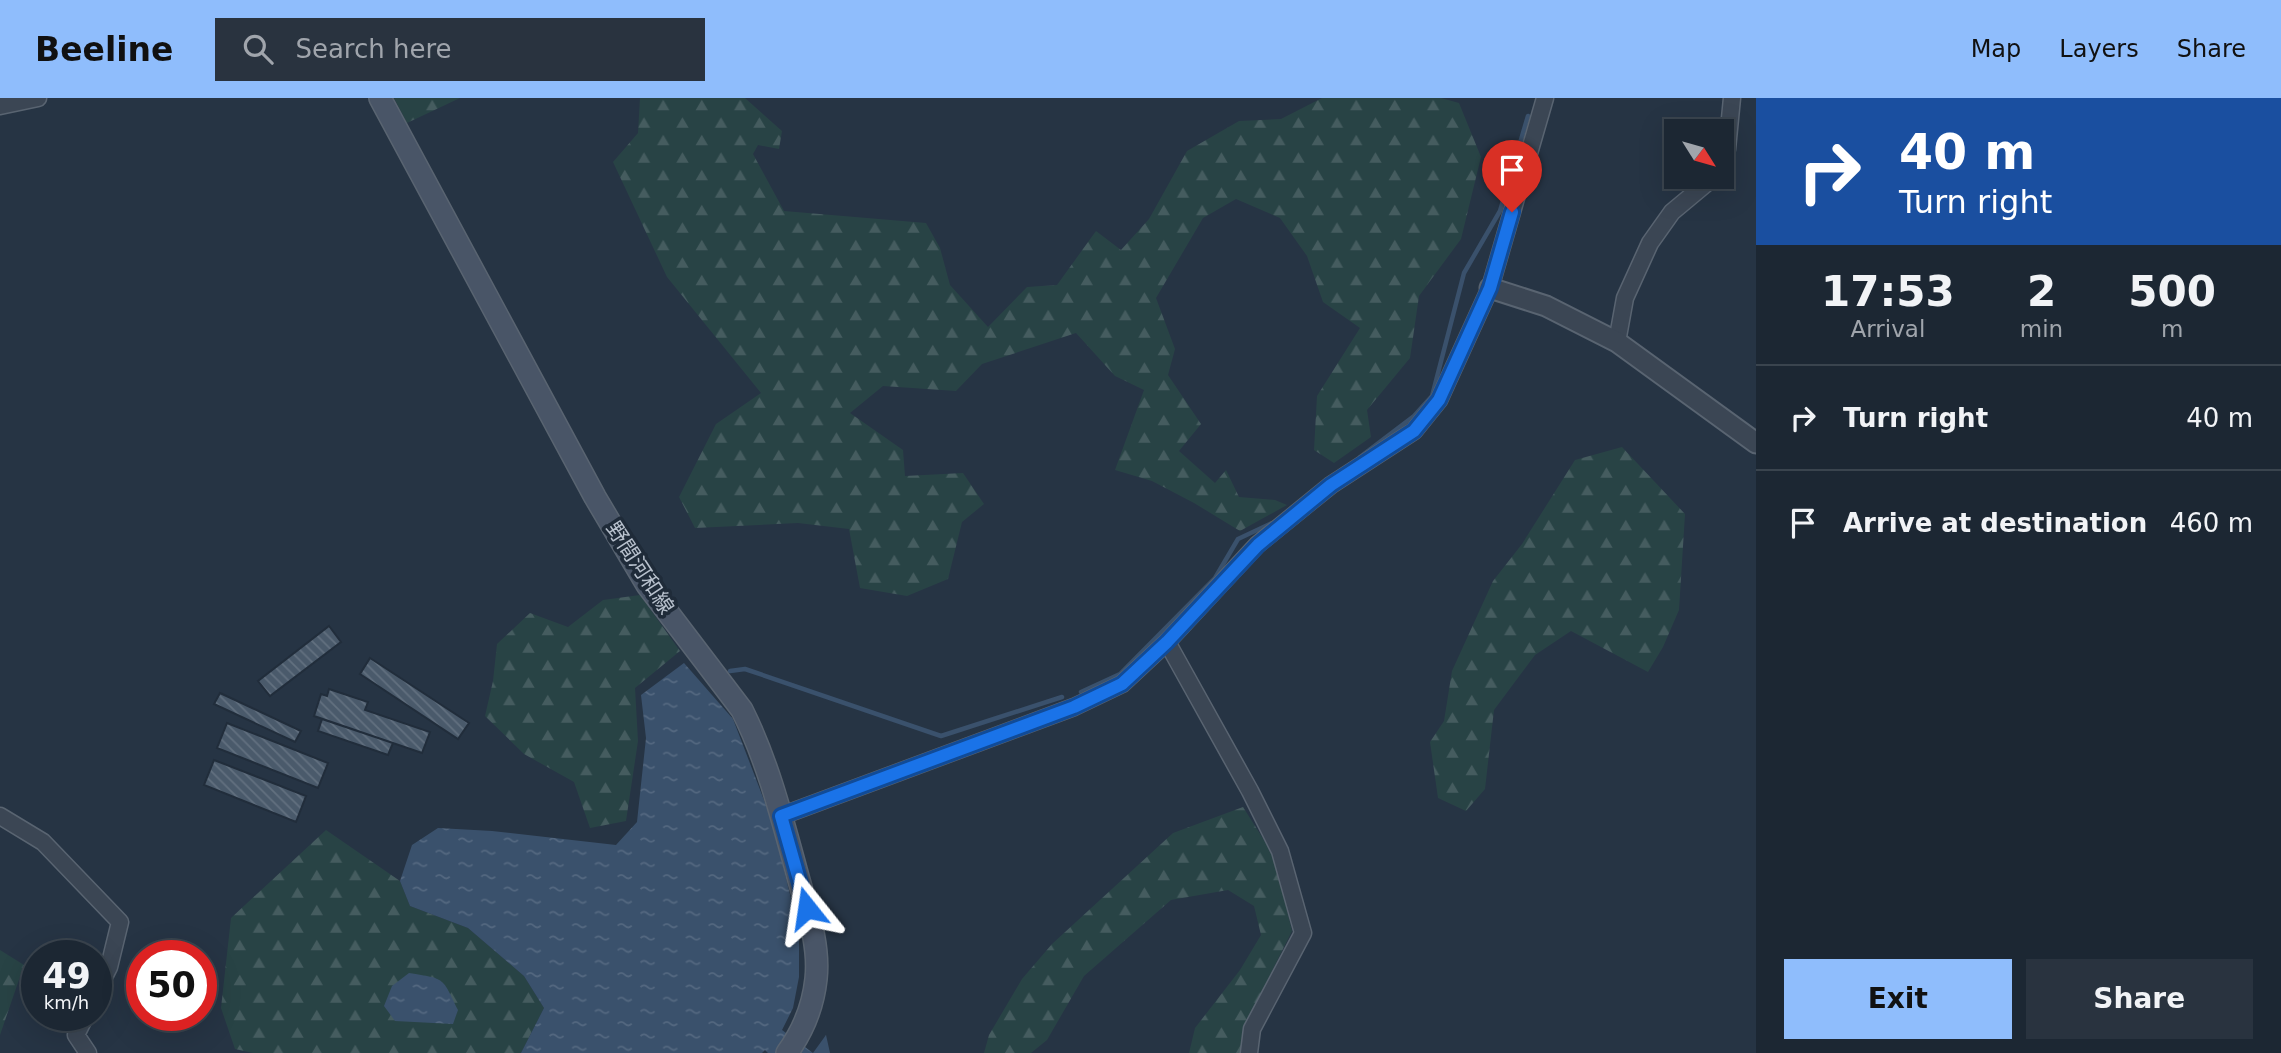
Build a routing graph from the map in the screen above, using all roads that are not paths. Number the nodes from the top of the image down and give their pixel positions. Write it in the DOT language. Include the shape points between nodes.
graph roads {
  1 [pos="38,98"];
  2 [pos="380,98"];
  3 [pos="1545,98"];
  4 [pos="1732,98"];
  5 [pos="0,106"];
  6 [pos="1730,119"];
  7 [pos="1700,189"];
  8 [pos="1490,288"];
  9 [pos="1617,342"];
  10 [pos="1756,443"];
  11 [pos="1167,642"];
  12 [pos="0,816"];
  13 [pos="781,816"];
  14 [pos="112,955"];
  15 [pos="78,1031"];
  16 [pos="88,1053"];
  17 [pos="787,1053"];
  18 [pos="1249,1053"];
  1 -- 5 [label="street"];
  2 -- 13 [label="main road, 野間河和線" via="647,585 742,710"];
  3 -- 8 [label="street"];
  4 -- 6 [label="street"];
  7 -- 9 [label="street" via="1672,212 1650,243 1625,298"];
  8 -- 9 [label="street" via="1546,306"];
  8 -- 11 [label="street" via="1439,400 1414,431 1331,485 1258,545"];
  9 -- 10 [label="street"];
  11 -- 13 [label="street" via="1122,684 1074,707"];
  11 -- 18 [label="street" via="1280,852 1303,933 1252,1029"];
  12 -- 14 [label="street" via="43,842 120,922"];
  13 -- 17 [label="main road, 野間河和線" via="816,954 810,1007 802,1033"];
  15 -- 16 [label="street"];
}
